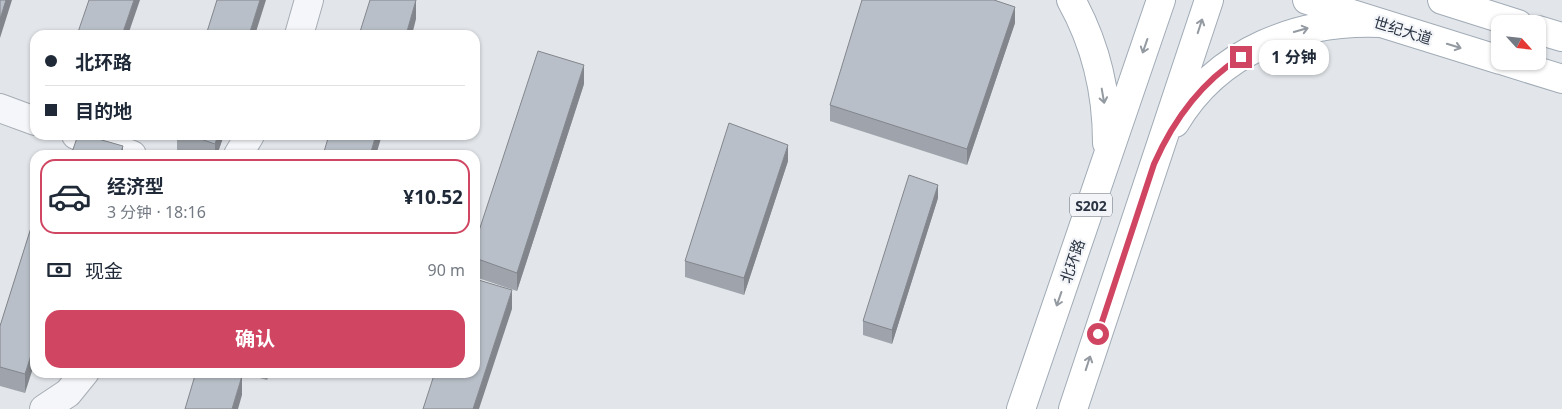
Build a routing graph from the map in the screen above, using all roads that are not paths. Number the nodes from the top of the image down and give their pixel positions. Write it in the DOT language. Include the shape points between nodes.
graph roads {
  1 [pos="309,0"];
  2 [pos="1071,0"];
  3 [pos="1161,0"];
  4 [pos="1209,0"];
  5 [pos="1307,0"];
  6 [pos="1442,0"];
  7 [pos="1491,15"];
  8 [pos="1380,23"];
  9 [pos="300,30"];
  10 [pos="1546,32"];
  11 [pos="1562,37"];
  12 [pos="1491,57"];
  13 [pos="1533,70"];
  14 [pos="1562,79"];
  15 [pos="0,108"];
  16 [pos="30,119"];
  17 [pos="90,140"];
  18 [pos="118,150"];
  19 [pos="1106,160"];
  20 [pos="1154,164"];
  21 [pos="80,378"];
  22 [pos="44,409"];
  23 [pos="1021,409"];
  24 [pos="1073,409"];
  1 -- 9 [label="street"];
  2 -- 19 [label="main road, one-way" via="1098,69 1104,99"];
  3 -- 19 [label="main road, 北环路 / S202, one-way"];
  20 -- 4 [label="main road, one-way"];
  5 -- 8 [label="main road, 世纪大道"];
  6 -- 7 [label="main road"];
  8 -- 12 [label="main road, 世纪大道, one-way"];
  20 -- 8 [label="main road, one-way" via="1164,141 1193,99 1230,64 1252,50 1276,38 1327,24"];
  10 -- 11 [label="main road"];
  13 -- 14 [label="main road"];
  15 -- 16 [label="street"];
  17 -- 18 [label="street"];
  19 -- 23 [label="main road, 北环路 / S202, one-way"];
  24 -- 20 [label="main road, one-way"];
  21 -- 22 [label="street" via="68,393"];
}
